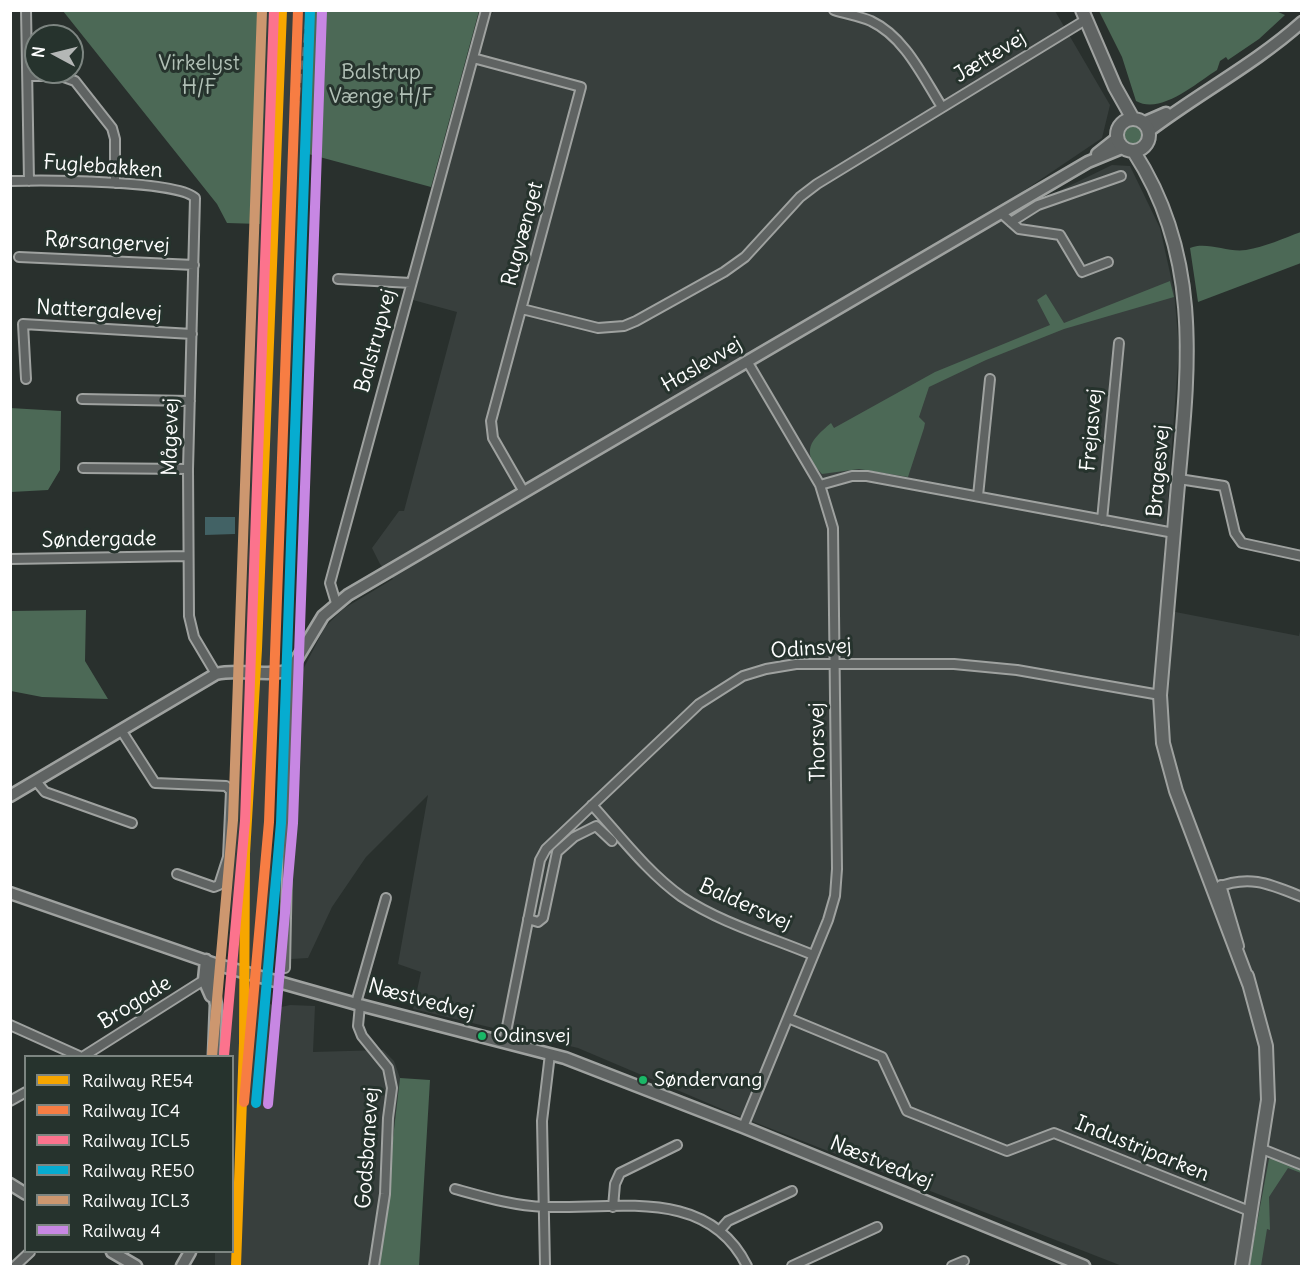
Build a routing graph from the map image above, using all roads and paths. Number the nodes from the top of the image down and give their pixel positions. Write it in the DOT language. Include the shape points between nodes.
graph roads {
  1 [pos="486,10"];
  2 [pos="834,10"];
  3 [pos="1085,15"];
  4 [pos="1302,22"];
  5 [pos="473,58"];
  6 [pos="28,84"];
  7 [pos="77,84"];
  8 [pos="942,107"];
  9 [pos="1137,124"];
  10 [pos="1129,147"];
  11 [pos="1120,177"];
  12 [pos="10,181"];
  13 [pos="29,181"];
  14 [pos="115,183"];
  15 [pos="193,195"];
  16 [pos="1000,213"];
  17 [pos="1011,222"];
  18 [pos="19,257"];
  19 [pos="1108,262"];
  20 [pos="194,266"];
  21 [pos="338,279"];
  22 [pos="411,283"];
  23 [pos="522,309"];
  24 [pos="192,334"];
  25 [pos="1119,342"];
  26 [pos="747,361"];
  27 [pos="26,379"];
  28 [pos="990,379"];
  29 [pos="82,399"];
  30 [pos="190,401"];
  31 [pos="83,468"];
  32 [pos="188,469"];
  33 [pos="1179,479"];
  34 [pos="819,485"];
  35 [pos="524,492"];
  36 [pos="978,496"];
  37 [pos="1102,520"];
  38 [pos="1174,533"];
  39 [pos="188,556"];
  40 [pos="1302,556"];
  41 [pos="10,559"];
  42 [pos="336,603"];
  43 [pos="836,664"];
  44 [pos="286,670"];
  45 [pos="216,674"];
  46 [pos="1160,695"];
  47 [pos="121,730"];
  48 [pos="1170,770"];
  49 [pos="36,781"];
  50 [pos="10,796"];
  51 [pos="592,805"];
  52 [pos="132,823"];
  53 [pos="561,835"];
  54 [pos="612,841"];
  55 [pos="568,842"];
  56 [pos="177,874"];
  57 [pos="1216,886"];
  58 [pos="10,892"];
  59 [pos="1302,896"];
  60 [pos="386,898"];
  61 [pos="528,919"];
  62 [pos="813,955"];
  63 [pos="215,963"];
  64 [pos="285,969"];
  65 [pos="204,980"];
  66 [pos="1249,984"];
  67 [pos="358,1004"];
  68 [pos="788,1018"];
  69 [pos="216,1020"];
  70 [pos="10,1025"];
  71 [pos="504,1042"];
  72 [pos="550,1054"];
  73 [pos="77,1055"];
  74 [pos="86,1055"];
  75 [pos="214,1055"];
  76 [pos="24,1093"];
  77 [pos="10,1101"];
  78 [pos="743,1127"];
  79 [pos="678,1145"];
  80 [pos="1262,1149"];
  81 [pos="1302,1165"];
  82 [pos="10,1184"];
  83 [pos="455,1189"];
  84 [pos="792,1191"];
  85 [pos="24,1193"];
  86 [pos="543,1207"];
  87 [pos="614,1208"];
  88 [pos="1250,1208"];
  89 [pos="877,1227"];
  90 [pos="720,1230"];
  91 [pos="28,1253"];
  92 [pos="115,1253"];
  93 [pos="812,1257"];
  94 [pos="964,1261"];
  95 [pos="15,1266"];
  96 [pos="136,1266"];
  97 [pos="374,1266"];
  98 [pos="545,1266"];
  99 [pos="747,1266"];
  100 [pos="792,1266"];
  101 [pos="817,1266"];
  102 [pos="952,1266"];
  103 [pos="1084,1266"];
  104 [pos="1241,1266"];
  1 -- 5 [label="street, Balstrupvej"];
  2 -- 8 [label="street, Jættevej" via="871,21 897,40"];
  3 -- 8 [label="street, Jættevej"];
  3 -- 9 [label="main road" via="1115,87"];
  4 -- 9 [label="street" via="1269,50 1183,106"];
  5 -- 22 [label="street, Balstrupvej"];
  5 -- 23 [label="street, Rugvænget" via="581,87"];
  6 -- 13 [label="street"];
  7 -- 14 [label="street" via="112,128"];
  8 -- 23 [label="street, Jættevej" via="817,184 738,262 636,321 598,328"];
  9 -- 10 [label="main road"];
  9 -- 10 [label="main road"];
  10 -- 16 [label="street, Haslevvej" via="1088,162"];
  10 -- 33 [label="main road, Bragesvej" via="1152,180 1175,243 1188,318"];
  11 -- 17 [label="street" via="1038,205"];
  12 -- 13 [label="street, Fuglebakken"];
  13 -- 14 [label="street, Fuglebakken"];
  14 -- 15 [label="street, Fuglebakken"];
  15 -- 20 [label="street, Mågevej"];
  16 -- 17 [label="street"];
  16 -- 26 [label="street, Haslevvej"];
  17 -- 19 [label="street" via="1019,229 1060,235 1082,272"];
  18 -- 20 [label="street, Rørsangervej"];
  20 -- 24 [label="street, Mågevej"];
  21 -- 22 [label="street"];
  22 -- 42 [label="street, Balstrupvej" via="330,583"];
  23 -- 35 [label="street, Rugvænget" via="491,430"];
  24 -- 27 [label="street, Nattergalevej" via="23,324"];
  24 -- 30 [label="street, Mågevej"];
  25 -- 37 [label="street, Frejasvej"];
  26 -- 34 [label="street, Thorsvej"];
  26 -- 35 [label="street, Haslevvej"];
  28 -- 36 [label="street"];
  29 -- 30 [label="street"];
  30 -- 32 [label="street, Mågevej"];
  31 -- 32 [label="street"];
  32 -- 39 [label="street, Mågevej"];
  33 -- 38 [label="main road, Bragesvej"];
  33 -- 40 [label="street" via="1224,486 1235,533 1242,543"];
  34 -- 36 [label="street" via="867,476"];
  34 -- 43 [label="street, Thorsvej" via="833,528"];
  35 -- 42 [label="street, Haslevvej"];
  36 -- 37 [label="street"];
  37 -- 38 [label="street"];
  38 -- 46 [label="main road, Bragesvej"];
  39 -- 41 [label="street, Søndergade"];
  39 -- 45 [label="street, Mågevej" via="190,628"];
  42 -- 44 [label="street"];
  43 -- 46 [label="street, Odinsvej" via="954,664 1017,669"];
  43 -- 51 [label="street, Odinsvej" via="766,669 721,688"];
  43 -- 62 [label="street, Thorsvej" via="835,896"];
  44 -- 45 [label="street"];
  44 -- 64 [label="street"];
  45 -- 47 [label="street"];
  46 -- 48 [label="main road, Bragesvej" via="1162,733"];
  47 -- 49 [label="street"];
  47 -- 56 [label="street" via="155,783 226,786 231,791 228,857 219,885 214,887"];
  48 -- 57 [label="main road, Bragesvej"];
  48 -- 57 [label="main road, Bragesvej" via="1192,835"];
  49 -- 50 [label="street"];
  49 -- 52 [label="street" via="45,792"];
  51 -- 53 [label="street, Odinsvej"];
  51 -- 62 [label="street, Baldersvej" via="658,877 684,897 710,913"];
  53 -- 55 [label="street"];
  53 -- 61 [label="street, Odinsvej" via="540,860"];
  54 -- 55 [label="street" via="596,826"];
  55 -- 61 [label="street" via="557,852 543,918 538,922"];
  57 -- 59 [label="street" via="1239,876 1262,877"];
  57 -- 66 [label="main road, Bragesvej"];
  57 -- 66 [label="main road, Bragesvej"];
  58 -- 63 [label="street, Næstvedvej"];
  60 -- 67 [label="street, Godsbanevej"];
  61 -- 71 [label="street, Odinsvej"];
  62 -- 68 [label="street, Thorsvej"];
  63 -- 65 [label="street"];
  63 -- 67 [label="street, Næstvedvej"];
  63 -- 69 [label="street" via="212,982"];
  65 -- 69 [label="street"];
  65 -- 74 [label="street, Brogade"];
  66 -- 80 [label="main road, Bragesvej" via="1263,1029 1268,1067"];
  67 -- 71 [label="street, Næstvedvej"];
  67 -- 97 [label="street, Godsbanevej" via="362,1036 388,1068 392,1088 385,1194"];
  68 -- 78 [label="street, Thorsvej"];
  68 -- 88 [label="street, Industriparken" via="882,1057 907,1111 1007,1151 1054,1133"];
  69 -- 75 [label="street"];
  70 -- 73 [label="street"];
  71 -- 72 [label="street, Næstvedvej"];
  72 -- 78 [label="street, Næstvedvej"];
  72 -- 86 [label="street" via="542,1121"];
  76 -- 77 [label="street"];
  78 -- 103 [label="street, Næstvedvej"];
  79 -- 87 [label="street" via="620,1173 615,1184"];
  80 -- 81 [label="street"];
  80 -- 88 [label="main road, Bragesvej"];
  82 -- 85 [label="street"];
  83 -- 86 [label="street" via="493,1200"];
  84 -- 90 [label="street" via="728,1221"];
  86 -- 87 [label="street"];
  86 -- 98 [label="street"];
  87 -- 90 [label="street" via="675,1209"];
  88 -- 104 [label="main road, Bragesvej"];
  88 -- 104 [label="main road, Bragesvej"];
  89 -- 93 [label="street"];
  90 -- 99 [label="street"];
  91 -- 95 [label="street"];
  92 -- 96 [label="street"];
  93 -- 100 [label="street"];
  93 -- 101 [label="street"];
  94 -- 102 [label="street"];
}
